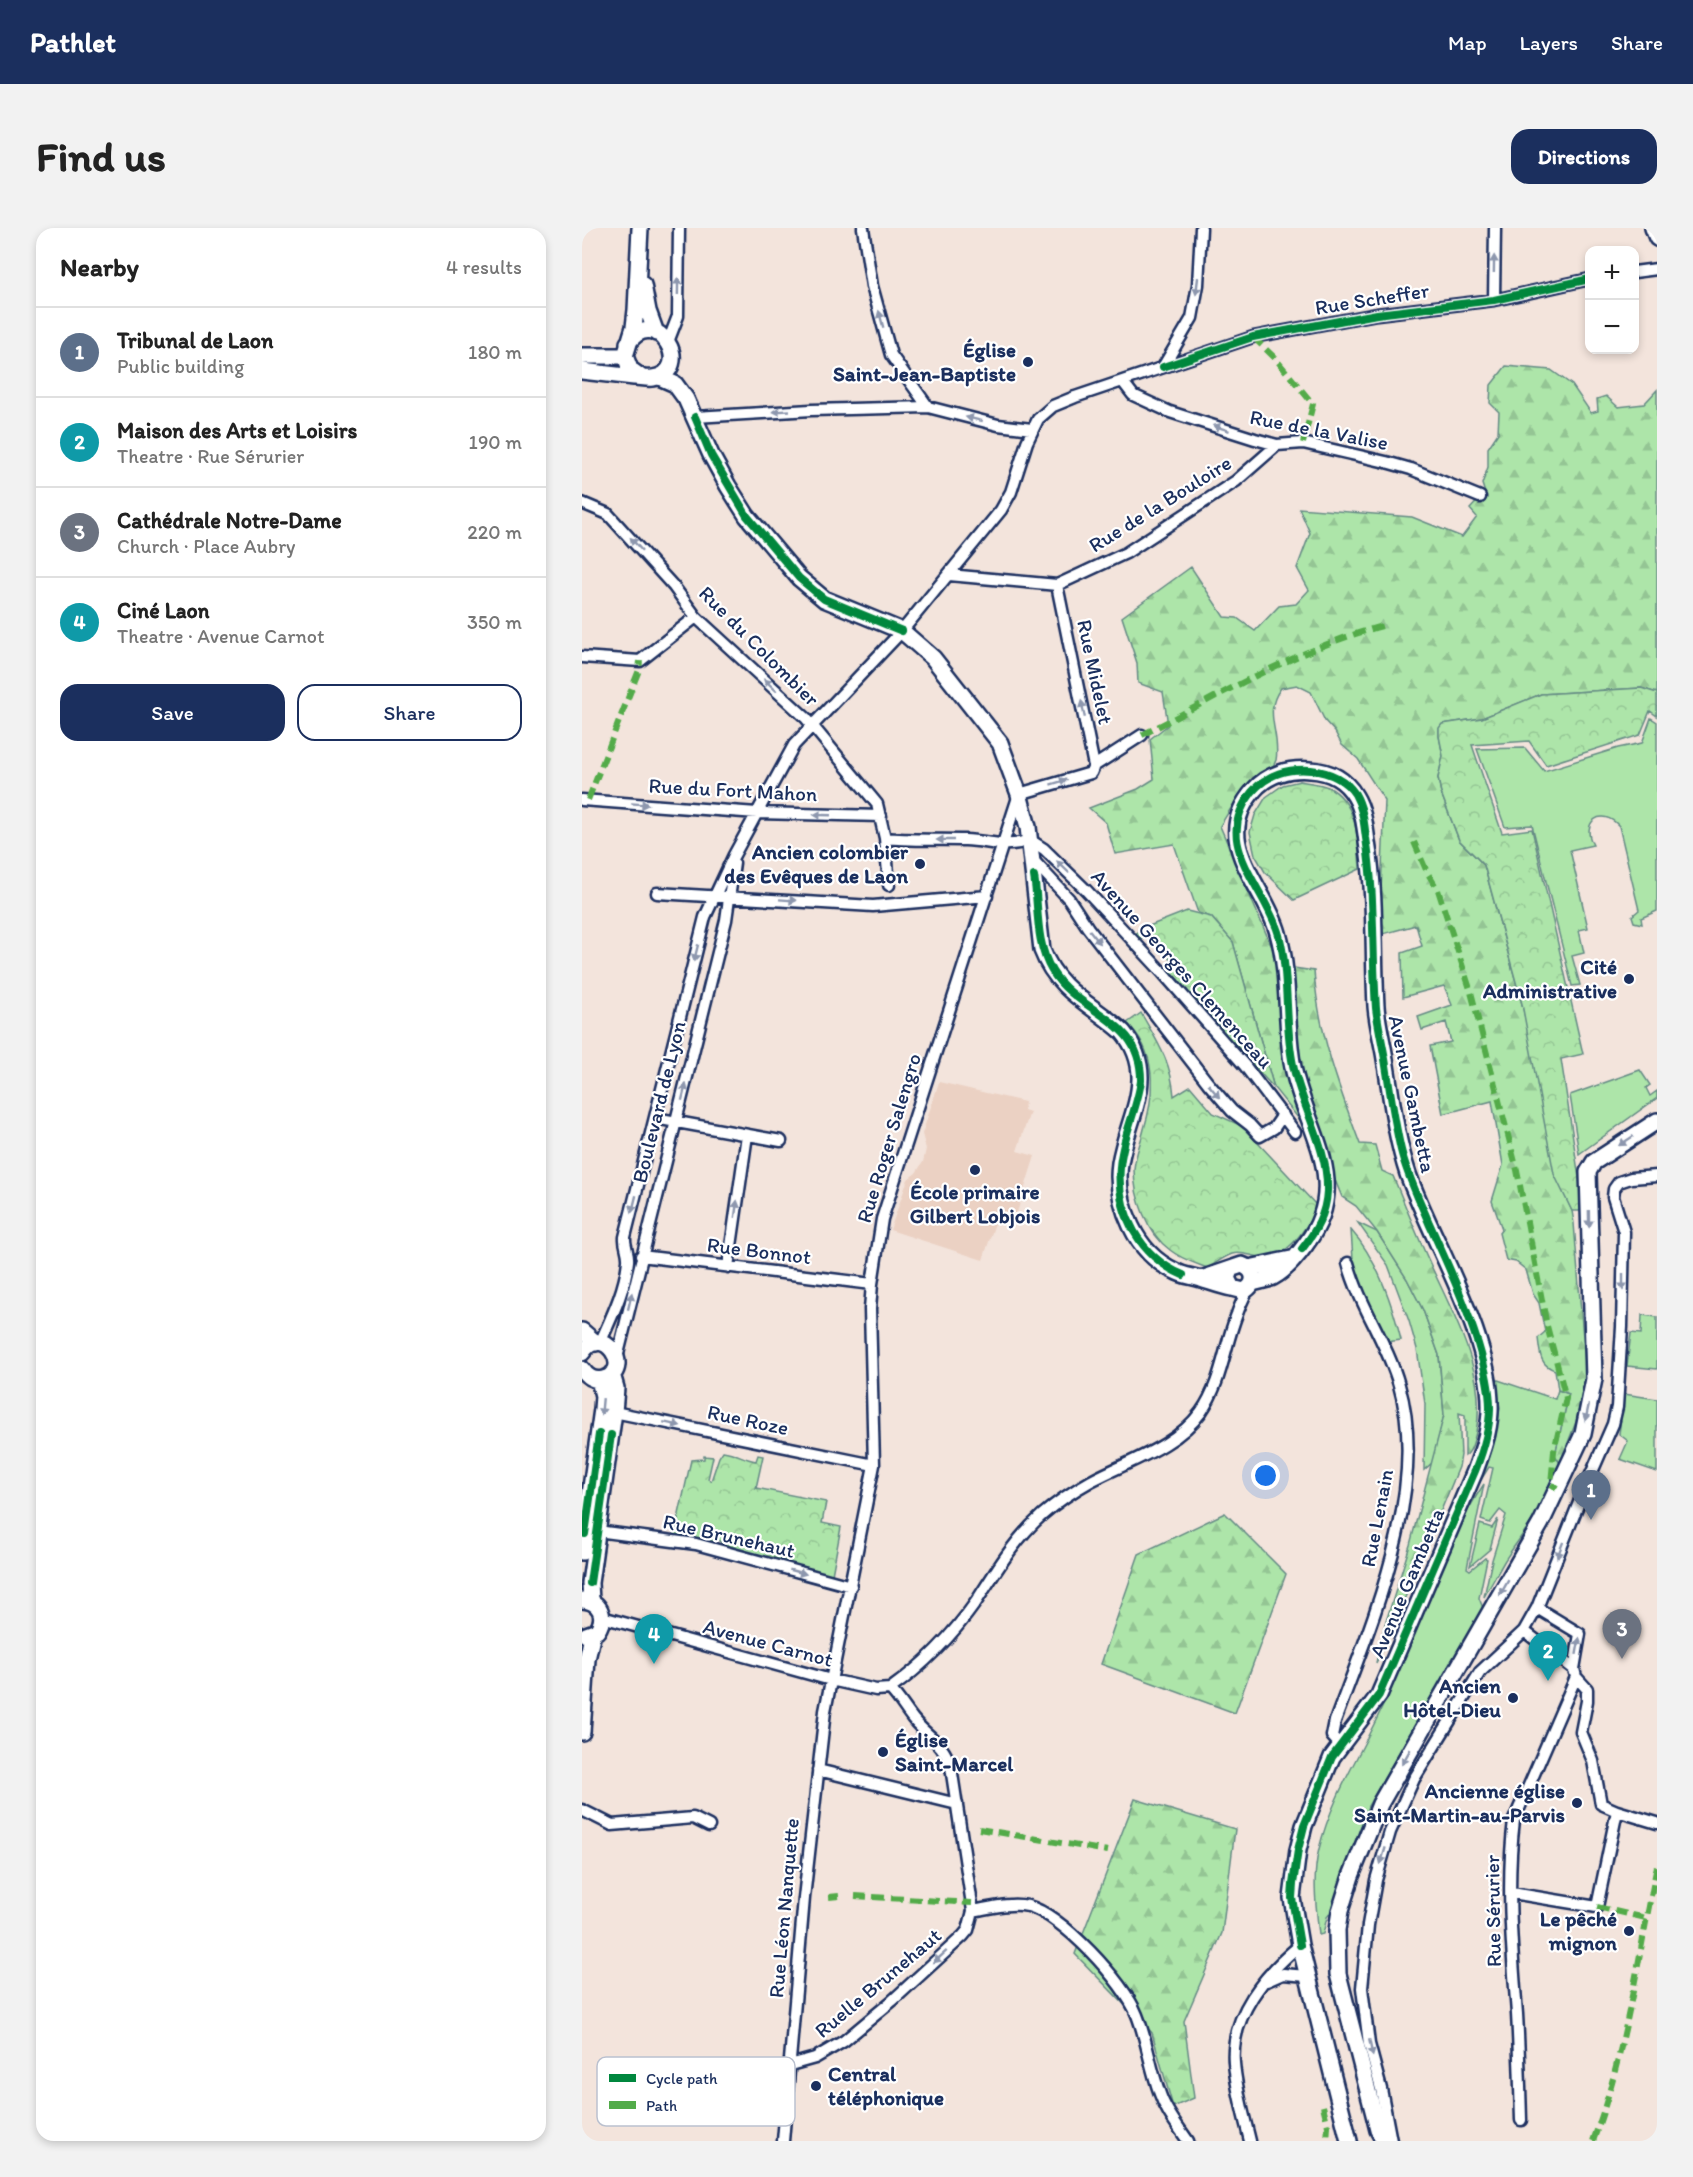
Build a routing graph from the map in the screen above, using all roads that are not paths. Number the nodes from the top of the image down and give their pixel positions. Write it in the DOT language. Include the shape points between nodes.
graph roads {
  1 [pos="640,228"];
  2 [pos="680,228"];
  3 [pos="863,228"];
  4 [pos="1201,228"];
  5 [pos="1495,228"];
  6 [pos="1653,228"];
  7 [pos="1657,238"];
  8 [pos="640,259"];
  9 [pos="1657,269"];
  10 [pos="1639,271"];
  11 [pos="1585,280"];
  12 [pos="1494,300"];
  13 [pos="662,337"];
  14 [pos="627,349"];
  15 [pos="582,356"];
  16 [pos="672,361"];
  17 [pos="1163,367"];
  18 [pos="582,371"];
  19 [pos="641,377"];
  20 [pos="658,377"];
  21 [pos="1123,382"];
  22 [pos="675,384"];
  23 [pos="928,407"];
  24 [pos="695,417"];
  25 [pos="1032,429"];
  26 [pos="1277,445"];
  27 [pos="1480,497"];
  28 [pos="582,502"];
  29 [pos="949,575"];
  30 [pos="1057,585"];
  31 [pos="696,617"];
  32 [pos="902,631"];
  33 [pos="582,657"];
  34 [pos="812,726"];
  35 [pos="1142,735"];
  36 [pos="1095,766"];
  37 [pos="1020,794"];
  38 [pos="582,800"];
  39 [pos="757,813"];
  40 [pos="881,816"];
  41 [pos="1008,831"];
  42 [pos="1029,833"];
  43 [pos="885,838"];
  44 [pos="1004,845"];
  45 [pos="734,855"];
  46 [pos="1032,859"];
  47 [pos="889,885"];
  48 [pos="657,893"];
  49 [pos="987,896"];
  50 [pos="729,897"];
  51 [pos="714,898"];
  52 [pos="1283,1115"];
  53 [pos="655,1118"];
  54 [pos="1657,1121"];
  55 [pos="675,1122"];
  56 [pos="1295,1132"];
  57 [pos="747,1135"];
  58 [pos="781,1141"];
  59 [pos="1657,1176"];
  60 [pos="641,1256"];
  61 [pos="1348,1263"];
  62 [pos="728,1267"];
  63 [pos="1201,1279"];
  64 [pos="872,1284"];
  65 [pos="1243,1284"];
  66 [pos="582,1331"];
  67 [pos="598,1343"];
  68 [pos="582,1353"];
  69 [pos="617,1358"];
  70 [pos="582,1369"];
  71 [pos="605,1377"];
  72 [pos="614,1412"];
  73 [pos="874,1466"];
  74 [pos="597,1531"];
  75 [pos="582,1551"];
  76 [pos="850,1586"];
  77 [pos="587,1601"];
  78 [pos="1537,1608"];
  79 [pos="602,1617"];
  80 [pos="1524,1631"];
  81 [pos="588,1634"];
  82 [pos="1575,1673"];
  83 [pos="831,1680"];
  84 [pos="890,1689"];
  85 [pos="582,1732"];
  86 [pos="1340,1745"];
  87 [pos="818,1770"];
  88 [pos="957,1804"];
  89 [pos="582,1810"];
  90 [pos="1617,1811"];
  91 [pos="1657,1824"];
  92 [pos="709,1827"];
  93 [pos="1512,1893"];
  94 [pos="973,1911"];
  95 [pos="1300,1945"];
  96 [pos="1307,1976"];
  97 [pos="1262,1985"];
  98 [pos="791,2057"];
  99 [pos="795,2064"];
  100 [pos="1521,2120"];
  101 [pos="784,2126"];
  102 [pos="783,2141"];
  103 [pos="1188,2141"];
  104 [pos="1250,2141"];
  105 [pos="1349,2141"];
  106 [pos="1384,2141"];
  107 [pos="1391,2141"];
  1 -- 8 [label="main road"];
  13 -- 2 [label="street, one-way" via="678,316"];
  23 -- 3 [label="street, one-way" via="891,356 872,286"];
  4 -- 17 [label="street, one-way" via="1192,318"];
  12 -- 5 [label="street, one-way"];
  6 -- 7 [label="main road"];
  8 -- 13 [label="main road" via="646,301"];
  8 -- 14 [label="main road" via="634,327"];
  9 -- 10 [label="street"];
  11 -- 12 [label="street, Rue Scheffer"];
  12 -- 17 [label="street, Rue Scheffer" via="1377,314 1253,337"];
  13 -- 14 [label="main road" via="640,333"];
  13 -- 16 [label="main road" via="671,348"];
  14 -- 15 [label="main road"];
  14 -- 19 [label="main road" via="630,369"];
  16 -- 20 [label="main road"];
  16 -- 22 [label="main road"];
  17 -- 21 [label="street, Rue Scheffer"];
  18 -- 19 [label="main road"];
  19 -- 20 [label="main road"];
  20 -- 22 [label="main road"];
  21 -- 25 [label="street, Rue Scheffer" via="1053,406"];
  26 -- 21 [label="street, Rue de la Valise, one-way" via="1170,412 1133,395"];
  22 -- 24 [label="main road"];
  23 -- 24 [label="street, one-way"];
  25 -- 23 [label="street, one-way" via="998,425"];
  24 -- 32 [label="main road" via="711,455 747,516 799,578 824,599"];
  25 -- 29 [label="street, Boulevard de Lyon" via="1006,502"];
  26 -- 27 [label="street, Rue de la Valise" via="1303,443 1386,462"];
  26 -- 30 [label="street, Rue de la Bouloire" via="1236,481 1126,553"];
  31 -- 28 [label="street, Rue du Colombier, one-way" via="609,514"];
  29 -- 30 [label="street"];
  29 -- 32 [label="street, Boulevard de Lyon"];
  36 -- 30 [label="street, Rue Midelet, one-way"];
  31 -- 33 [label="street" via="640,662"];
  34 -- 31 [label="street, Rue du Colombier, one-way"];
  32 -- 34 [label="street, Boulevard de Lyon"];
  32 -- 37 [label="main road" via="933,658 1000,743"];
  34 -- 39 [label="street, Boulevard de Lyon" via="794,745"];
  34 -- 40 [label="street, Rue du Colombier" via="877,804"];
  35 -- 36 [label="street"];
  37 -- 36 [label="street, one-way" via="1091,772"];
  37 -- 41 [label="street, Rue Roger Salengro"];
  37 -- 42 [label="main road"];
  38 -- 39 [label="street, Rue du Fort Mahon, one-way"];
  40 -- 39 [label="street, Rue du Fort Mahon, one-way"];
  39 -- 45 [label="street, Boulevard de Lyon"];
  40 -- 43 [label="street, Rue du Colombier"];
  41 -- 42 [label="street"];
  41 -- 44 [label="street, Rue Roger Salengro"];
  42 -- 44 [label="street" via="1015,845"];
  42 -- 46 [label="main road"];
  52 -- 42 [label="street, Avenue Georges Clemenceau, one-way" via="1163,973"];
  44 -- 43 [label="street, one-way"];
  43 -- 47 [label="street, Rue du Colombier"];
  44 -- 49 [label="street, Rue Roger Salengro"];
  45 -- 50 [label="street, Boulevard de Lyon"];
  45 -- 51 [label="street, Boulevard de Lyon"];
  46 -- 52 [label="street, Avenue Georges Clemenceau, one-way" via="1069,899 1232,1111 1260,1136 1274,1128"];
  46 -- 63 [label="main road" via="1042,950 1051,970 1070,991 1123,1032 1139,1060 1139,1093 1120,1166 1121,1194 1129,1221 1141,1243 1160,1262 1183,1275"];
  48 -- 51 [label="street"];
  50 -- 49 [label="street, one-way" via="873,906"];
  49 -- 64 [label="street, Rue Roger Salengro" via="882,1220"];
  50 -- 51 [label="street"];
  55 -- 50 [label="street, Boulevard de Lyon, one-way"];
  51 -- 53 [label="street, Boulevard de Lyon, one-way" via="705,917"];
  52 -- 56 [label="street, Avenue Georges Clemenceau"];
  53 -- 55 [label="street"];
  53 -- 67 [label="street, Boulevard de Lyon, one-way" via="625,1237 629,1258 617,1307"];
  54 -- 106 [label="main road, one-way" via="1594,1162 1588,1172 1594,1379 1582,1434 1541,1523 1385,1794 1342,1904 1336,1930 1338,1974"];
  55 -- 57 [label="street"];
  55 -- 60 [label="street, Boulevard de Lyon"];
  57 -- 58 [label="street"];
  62 -- 57 [label="street, one-way"];
  59 -- 78 [label="street, one-way" via="1631,1178 1619,1182 1614,1189 1623,1232 1617,1407"];
  60 -- 62 [label="street, Rue Bonnot"];
  69 -- 60 [label="street, Boulevard de Lyon, one-way"];
  61 -- 86 [label="street, Rue Lenain" via="1355,1288 1399,1384 1407,1424 1407,1463 1404,1497 1387,1571 1335,1721 1332,1736"];
  62 -- 64 [label="street, Rue Bonnot"];
  63 -- 65 [label="main road"];
  63 -- 65 [label="main road" via="1230,1270 1227,1278"];
  64 -- 73 [label="street, Rue Roger Salengro"];
  65 -- 84 [label="street" via="1215,1388 1190,1425 1166,1443 1077,1489 1043,1515 1003,1559 943,1644"];
  65 -- 86 [label="main road, Avenue Gambetta" via="1273,1277 1313,1235 1326,1207 1326,1175 1292,1062 1279,937 1273,916 1240,856 1235,833 1242,808 1254,790 1272,776 1295,770 1323,772 1350,788 1360,804 1372,874 1377,1009 1399,1137 1408,1175 1465,1304 1490,1398 1481,1455 1379,1695"];
  66 -- 67 [label="main road"];
  67 -- 68 [label="main road" via="590,1344"];
  67 -- 69 [label="main road" via="611,1347"];
  69 -- 71 [label="main road" via="617,1364"];
  70 -- 71 [label="main road" via="587,1376"];
  71 -- 72 [label="main road" via="616,1388"];
  71 -- 75 [label="main road, one-way"];
  72 -- 73 [label="street, Rue Roze, one-way"];
  72 -- 74 [label="main road"];
  73 -- 76 [label="street, Rue Roger Salengro"];
  74 -- 76 [label="street, Rue Brunehaut, one-way" via="696,1544"];
  74 -- 77 [label="main road"];
  76 -- 83 [label="street, Rue Roger Salengro"];
  77 -- 79 [label="main road" via="599,1608"];
  78 -- 80 [label="street"];
  82 -- 78 [label="street, Rue Sérurier, one-way" via="1580,1634"];
  79 -- 81 [label="main road" via="600,1628"];
  79 -- 83 [label="street, Avenue Carnot"];
  80 -- 82 [label="street"];
  80 -- 107 [label="street, one-way" via="1480,1672 1414,1779 1390,1832 1376,1880 1362,1988 1369,2044"];
  81 -- 85 [label="main road"];
  82 -- 90 [label="street" via="1587,1689 1580,1728 1593,1761 1601,1804"];
  82 -- 93 [label="street, Rue Sérurier" via="1514,1820"];
  83 -- 84 [label="street, Avenue Carnot" via="876,1690"];
  83 -- 87 [label="street, Rue Léon Nanquette"];
  84 -- 88 [label="street" via="944,1750"];
  86 -- 95 [label="main road, Avenue Gambetta" via="1315,1796 1298,1850 1293,1898"];
  87 -- 88 [label="street"];
  87 -- 98 [label="street, Rue Léon Nanquette"];
  88 -- 94 [label="street"];
  89 -- 92 [label="street" via="612,1825 693,1818"];
  90 -- 91 [label="street"];
  90 -- 93 [label="street" via="1597,1908"];
  93 -- 100 [label="street, Rue Sérurier"];
  94 -- 99 [label="street, Ruelle Brunehaut, one-way" via="963,1936 892,2001 844,2041 815,2058"];
  94 -- 103 [label="street" via="1014,1905 1030,1907 1069,1931 1101,1963 1131,2002 1160,2096"];
  95 -- 96 [label="main road, Avenue Gambetta"];
  95 -- 97 [label="street"];
  96 -- 97 [label="street" via="1283,1974"];
  96 -- 105 [label="main road, Avenue Gambetta"];
  97 -- 104 [label="street" via="1247,2005 1233,2051"];
  101 -- 102 [label="street, Rue Léon Nanquette"];
}
